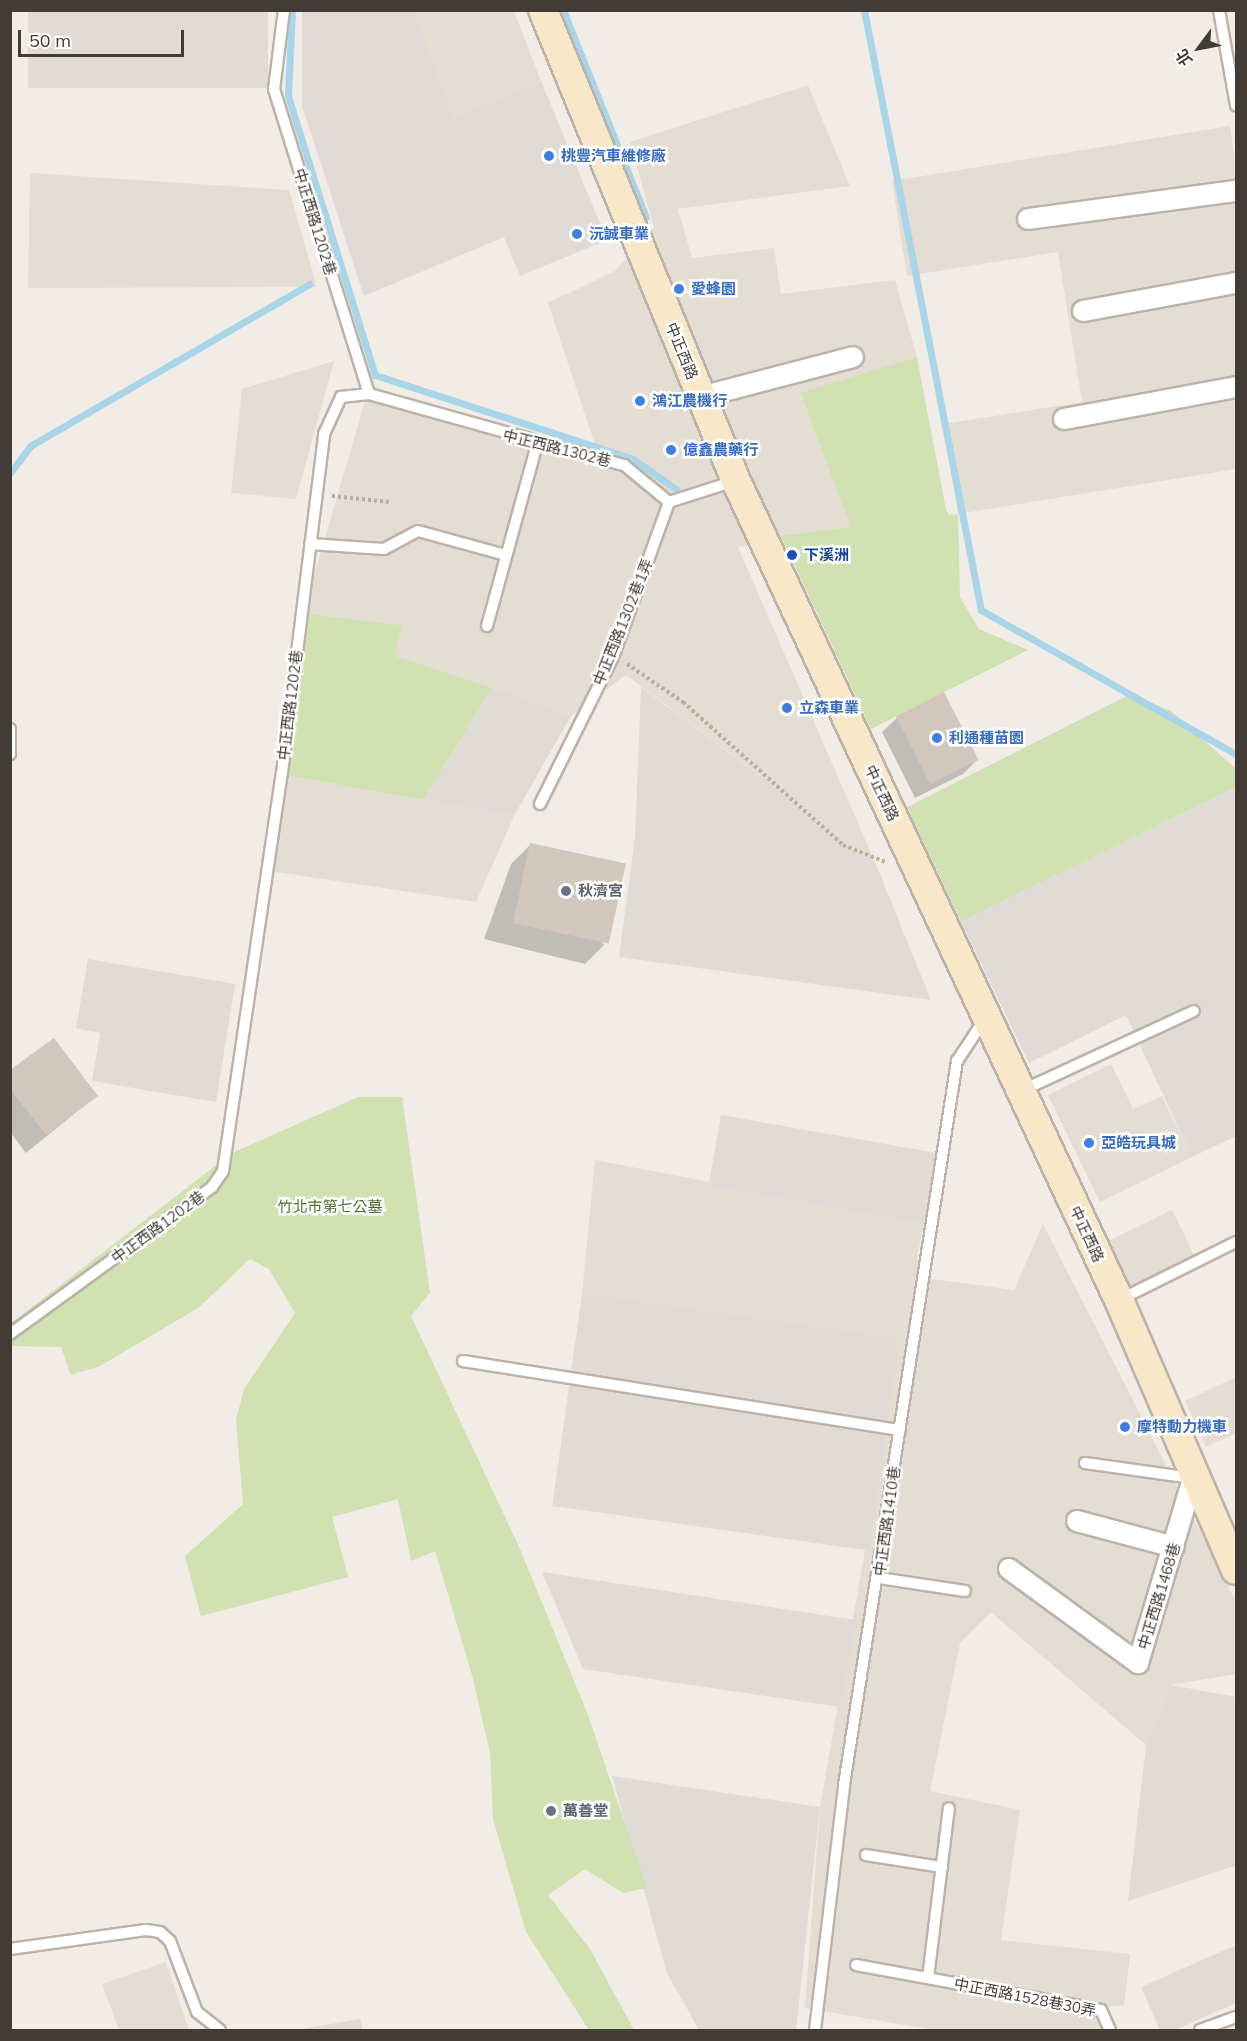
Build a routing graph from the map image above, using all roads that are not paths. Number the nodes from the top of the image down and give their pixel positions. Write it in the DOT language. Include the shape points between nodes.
graph roads {
  1 [pos="284,10"];
  2 [pos="543,10"];
  3 [pos="1219,10"];
  4 [pos="1236,105"];
  5 [pos="1236,190"];
  6 [pos="1028,219"];
  7 [pos="1236,283"];
  8 [pos="1083,311"];
  9 [pos="853,357"];
  10 [pos="1236,387"];
  11 [pos="369,394"];
  12 [pos="701,397"];
  13 [pos="1064,419"];
  14 [pos="537,445"];
  15 [pos="736,481"];
  16 [pos="669,502"];
  17 [pos="310,544"];
  18 [pos="506,555"];
  19 [pos="487,626"];
  20 [pos="10,729"];
  21 [pos="10,754"];
  22 [pos="540,804"];
  23 [pos="1194,1011"];
  24 [pos="984,1020"];
  25 [pos="1020,1092"];
  26 [pos="1236,1242"];
  27 [pos="1119,1300"];
  28 [pos="10,1334"];
  29 [pos="463,1360"];
  30 [pos="900,1430"];
  31 [pos="1085,1463"];
  32 [pos="1192,1478"];
  33 [pos="1077,1521"];
  34 [pos="1174,1547"];
  35 [pos="1009,1569"];
  36 [pos="1236,1570"];
  37 [pos="879,1578"];
  38 [pos="965,1591"];
  39 [pos="949,1808"];
  40 [pos="867,1855"];
  41 [pos="942,1867"];
  42 [pos="10,1949"];
  43 [pos="856,1965"];
  44 [pos="928,1978"];
  45 [pos="1236,2017"];
  46 [pos="220,2031"];
  47 [pos="815,2031"];
  48 [pos="1110,2031"];
  49 [pos="1200,2031"];
  1 -- 11 [label="lane, 中正西路1202巷" via="274,89"];
  2 -- 12 [label="main road, 中正西路"];
  3 -- 4 [label="lane"];
  5 -- 6 [label="street"];
  7 -- 8 [label="street"];
  9 -- 12 [label="street"];
  10 -- 13 [label="street"];
  11 -- 14 [label="lane, 中正西路1302巷"];
  11 -- 17 [label="lane, 中正西路1202巷" via="340,397 324,434"];
  12 -- 15 [label="main road, 中正西路"];
  14 -- 16 [label="lane, 中正西路1302巷" via="624,465"];
  14 -- 18 [label="lane"];
  15 -- 16 [label="lane"];
  15 -- 24 [label="main road, 中正西路" via="918,869"];
  16 -- 22 [label="lane, 中正西路1302巷1弄" via="613,657"];
  17 -- 18 [label="lane" via="384,549 418,531"];
  17 -- 28 [label="lane, 中正西路1202巷" via="223,1171 212,1188"];
  18 -- 19 [label="lane"];
  20 -- 21 [label="lane"];
  23 -- 25 [label="lane"];
  24 -- 25 [label="main road, 中正西路"];
  24 -- 30 [label="lane, 中正西路1410巷" via="957,1061"];
  25 -- 27 [label="main road, 中正西路"];
  26 -- 27 [label="lane"];
  27 -- 32 [label="main road, 中正西路"];
  29 -- 30 [label="lane"];
  30 -- 37 [label="lane, 中正西路1410巷"];
  31 -- 32 [label="lane"];
  32 -- 34 [label="street, 中正西路1468巷"];
  32 -- 36 [label="main road, 中正西路"];
  33 -- 34 [label="street"];
  34 -- 35 [label="street, 中正西路1468巷" via="1138,1663"];
  37 -- 38 [label="lane"];
  37 -- 47 [label="lane, 中正西路1410巷" via="844,1785"];
  39 -- 41 [label="lane"];
  40 -- 41 [label="lane"];
  41 -- 44 [label="lane"];
  42 -- 46 [label="lane" via="160,1932 170,1941 197,2012"];
  43 -- 44 [label="lane, 中正西路1528巷30弄"];
  44 -- 48 [label="lane, 中正西路1528巷30弄" via="1101,2010"];
  45 -- 49 [label="lane"];
}
